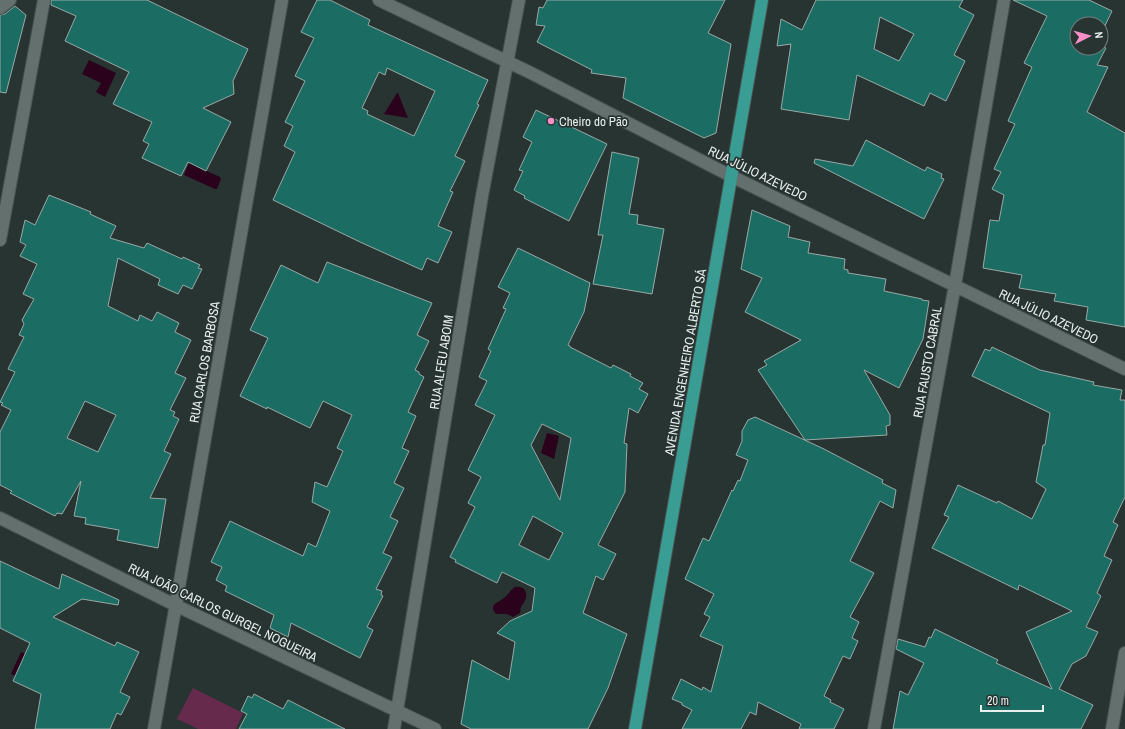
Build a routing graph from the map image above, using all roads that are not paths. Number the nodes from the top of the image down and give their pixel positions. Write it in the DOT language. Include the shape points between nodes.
graph roads {
  1 [pos="10,0"];
  2 [pos="44,0"];
  3 [pos="282,0"];
  4 [pos="379,0"];
  5 [pos="518,0"];
  6 [pos="762,0"];
  7 [pos="1004,0"];
  8 [pos="0,8"];
  9 [pos="507,61"];
  10 [pos="731,176"];
  11 [pos="0,240"];
  12 [pos="955,285"];
  13 [pos="1125,369"];
  14 [pos="0,518"];
  15 [pos="175,605"];
  16 [pos="1125,654"];
  17 [pos="397,711"];
  18 [pos="154,729"];
  19 [pos="394,729"];
  20 [pos="435,729"];
  21 [pos="635,729"];
  22 [pos="874,729"];
  23 [pos="1112,729"];
  1 -- 8 [label="street"];
  2 -- 11 [label="street"];
  3 -- 15 [label="street, RUA CARLOS BARBOSA"];
  4 -- 9 [label="street, RUA JÚLIO AZEVEDO"];
  5 -- 9 [label="street, RUA ALFEU ABOIM"];
  6 -- 10 [label="main road, AVENIDA ENGENHEIRO ALBERTO SÁ"];
  7 -- 12 [label="street, RUA FAUSTO CABRAL"];
  9 -- 10 [label="street, RUA JÚLIO AZEVEDO"];
  9 -- 17 [label="street, RUA ALFEU ABOIM" via="482,196"];
  10 -- 12 [label="street, RUA JÚLIO AZEVEDO"];
  10 -- 21 [label="main road, AVENIDA ENGENHEIRO ALBERTO SÁ"];
  12 -- 13 [label="street, RUA JÚLIO AZEVEDO"];
  12 -- 22 [label="street, RUA FAUSTO CABRAL"];
  14 -- 15 [label="street, RUA JOÃO CARLOS GURGEL NOGUEIRA"];
  15 -- 17 [label="street, RUA JOÃO CARLOS GURGEL NOGUEIRA"];
  15 -- 18 [label="street, RUA CARLOS BARBOSA"];
  16 -- 23 [label="street"];
  17 -- 19 [label="street, RUA ALFEU ABOIM"];
  17 -- 20 [label="street, RUA JOÃO CARLOS GURGEL NOGUEIRA"];
}
